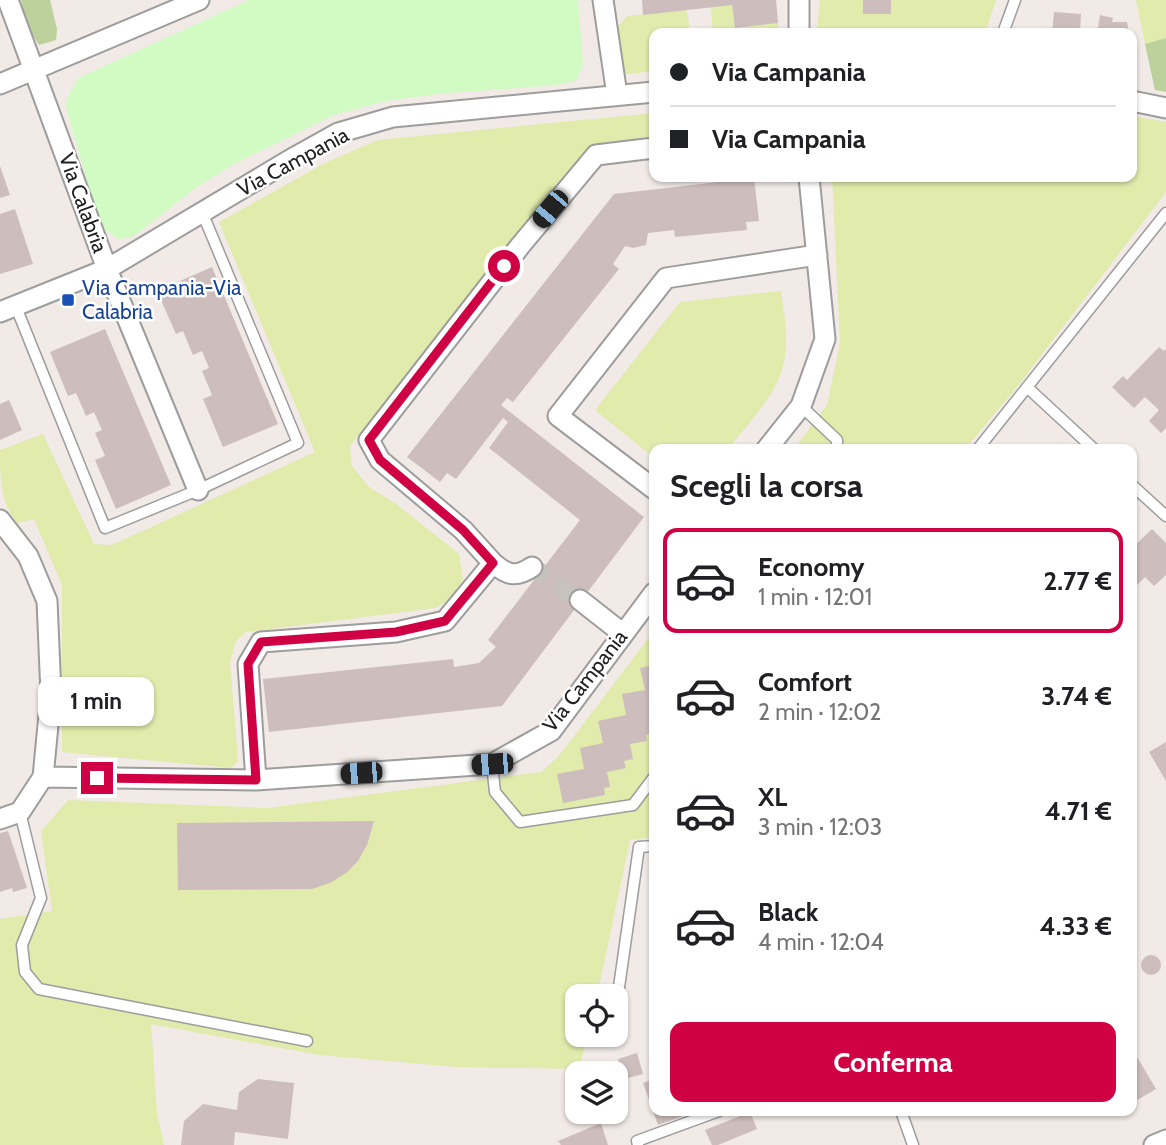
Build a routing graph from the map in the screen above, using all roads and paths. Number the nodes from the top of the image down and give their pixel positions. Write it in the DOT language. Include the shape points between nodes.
graph roads {
  1 [pos="8,0"];
  2 [pos="199,0"];
  3 [pos="603,0"];
  4 [pos="799,0"];
  5 [pos="1015,0"];
  6 [pos="799,28"];
  7 [pos="1005,28"];
  8 [pos="35,70"];
  9 [pos="0,84"];
  10 [pos="649,92"];
  11 [pos="617,95"];
  12 [pos="1137,102"];
  13 [pos="1166,108"];
  14 [pos="649,149"];
  15 [pos="810,182"];
  16 [pos="202,212"];
  17 [pos="1166,213"];
  18 [pos="817,255"];
  19 [pos="107,269"];
  20 [pos="8,309"];
  21 [pos="1028,388"];
  22 [pos="801,406"];
  23 [pos="770,444"];
  24 [pos="837,444"];
  25 [pos="982,444"];
  26 [pos="1089,444"];
  27 [pos="649,485"];
  28 [pos="198,490"];
  29 [pos="1137,490"];
  30 [pos="1166,516"];
  31 [pos="0,520"];
  32 [pos="493,563"];
  33 [pos="533,567"];
  34 [pos="649,599"];
  35 [pos="580,600"];
  36 [pos="622,633"];
  37 [pos="492,764"];
  38 [pos="43,777"];
  39 [pos="256,780"];
  40 [pos="649,783"];
  41 [pos="20,811"];
  42 [pos="0,819"];
  43 [pos="649,846"];
  44 [pos="619,984"];
  45 [pos="307,1041"];
  46 [pos="705,1116"];
  47 [pos="903,1116"];
  48 [pos="1166,1140"];
  49 [pos="638,1145"];
  50 [pos="913,1145"];
  51 [pos="1154,1145"];
  1 -- 8 [label="street, Via Calabria"];
  2 -- 8 [label="street"];
  3 -- 11 [label="street"];
  4 -- 6 [label="street"];
  5 -- 7 [label="lane"];
  8 -- 9 [label="street"];
  8 -- 19 [label="street, Via Calabria"];
  10 -- 11 [label="street, Via Campania"];
  11 -- 16 [label="street, Via Campania" via="393,117 338,133"];
  12 -- 13 [label="street"];
  14 -- 32 [label="street" via="596,155 369,440 380,460 463,530"];
  15 -- 18 [label="street"];
  16 -- 19 [label="street, Via Campania"];
  16 -- 28 [label="lane" via="298,443"];
  17 -- 21 [label="lane"];
  18 -- 22 [label="street" via="825,339"];
  18 -- 27 [label="street" via="666,278 558,416"];
  19 -- 20 [label="street, Via Campania"];
  19 -- 28 [label="street, Via Calabria"];
  20 -- 28 [label="lane" via="105,528"];
  21 -- 25 [label="lane"];
  21 -- 26 [label="lane"];
  22 -- 23 [label="street"];
  22 -- 24 [label="lane"];
  29 -- 30 [label="lane"];
  31 -- 38 [label="street" via="28,556 47,601 51,694"];
  32 -- 33 [label="street" via="503,572 522,574"];
  32 -- 39 [label="street" via="445,621 396,632 261,642 248,664"];
  34 -- 36 [label="street, Via Campania"];
  35 -- 36 [label="street"];
  36 -- 37 [label="street, Via Campania" via="551,731"];
  37 -- 39 [label="street, Via Campania"];
  37 -- 40 [label="lane" via="495,792 520,822 633,804"];
  38 -- 39 [label="street, Via Campania"];
  38 -- 41 [label="street"];
  41 -- 42 [label="street"];
  41 -- 45 [label="lane" via="41,898 22,945 25,972 39,989"];
  43 -- 44 [label="lane" via="639,847"];
  46 -- 49 [label="lane" via="637,1141"];
  47 -- 50 [label="lane"];
  48 -- 51 [label="street"];
}
